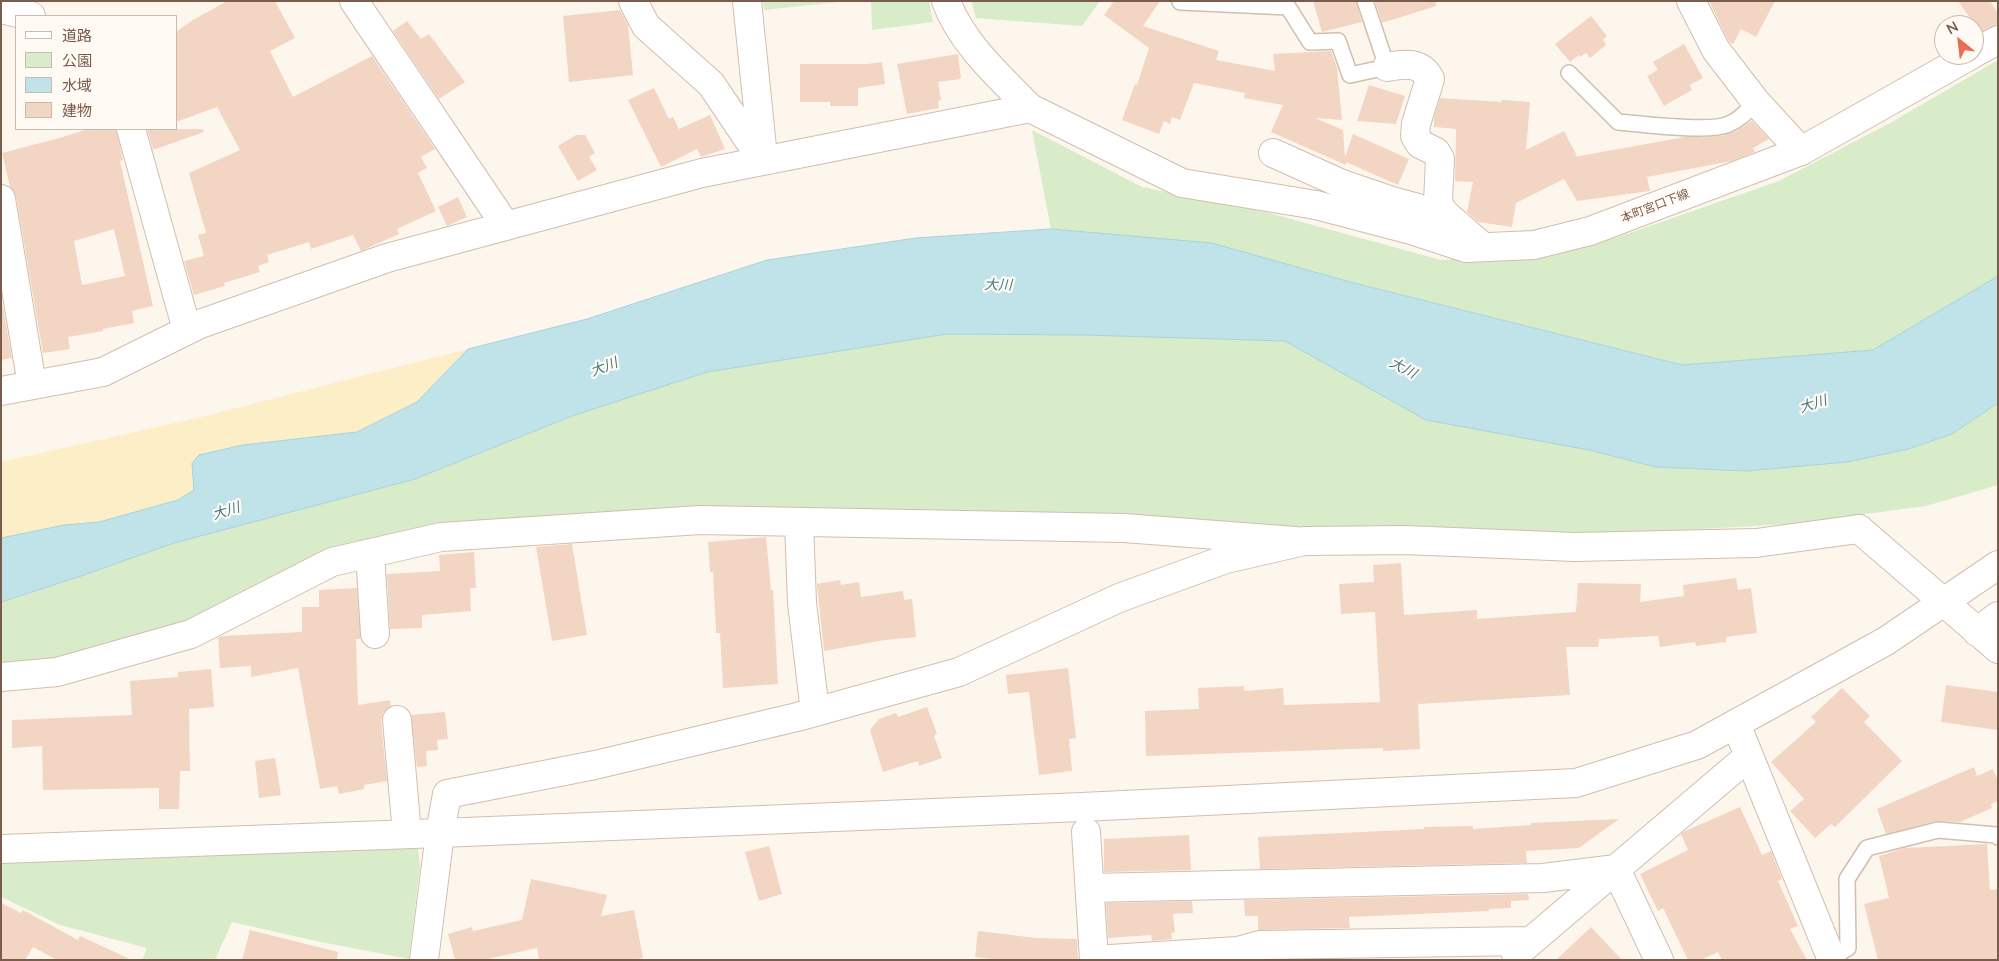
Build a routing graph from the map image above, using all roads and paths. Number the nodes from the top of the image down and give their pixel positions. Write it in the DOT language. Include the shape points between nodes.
graph roads {
  1 [pos="354,1"];
  2 [pos="632,1"];
  3 [pos="747,1"];
  4 [pos="946,1"];
  5 [pos="1365,1"];
  6 [pos="1691,1"];
  7 [pos="1180,2"];
  8 [pos="1,9"];
  9 [pos="27,15"];
  10 [pos="1998,40"];
  11 [pos="1984,48"];
  12 [pos="1953,65"];
  13 [pos="1387,67"];
  14 [pos="1569,73"];
  15 [pos="1756,102"];
  16 [pos="1030,108"];
  17 [pos="131,130"];
  18 [pos="1801,151"];
  19 [pos="1273,153"];
  20 [pos="763,161"];
  21 [pos="1,199"];
  22 [pos="1448,216"];
  23 [pos="506,226"];
  24 [pos="1483,247"];
  25 [pos="188,330"];
  26 [pos="32,385"];
  27 [pos="1,391"];
  28 [pos="799,522"];
  29 [pos="1304,541"];
  30 [pos="370,553"];
  31 [pos="1998,565"];
  32 [pos="1943,603"];
  33 [pos="1991,632"];
  34 [pos="376,634"];
  35 [pos="1,677"];
  36 [pos="815,712"];
  37 [pos="397,720"];
  38 [pos="1736,724"];
  39 [pos="1749,756"];
  40 [pos="1086,832"];
  41 [pos="440,833"];
  42 [pos="407,834"];
  43 [pos="1998,837"];
  44 [pos="1,850"];
  45 [pos="1616,868"];
  46 [pos="1090,888"];
  47 [pos="1530,941"];
  48 [pos="1832,959"];
  49 [pos="424,960"];
  50 [pos="1094,960"];
  51 [pos="1509,960"];
  52 [pos="1659,960"];
  1 -- 23 [label="street"];
  2 -- 20 [label="street" via="646,26 711,84"];
  3 -- 20 [label="street"];
  4 -- 16 [label="street" via="950,14 974,49"];
  5 -- 13 [label="lane"];
  6 -- 15 [label="street" via="1716,50"];
  7 -- 13 [label="lane" via="1288,7 1310,42 1338,40 1350,75"];
  8 -- 9 [label="street"];
  10 -- 11 [label="street"];
  12 -- 18 [label="street, 本町宮口下線"];
  13 -- 22 [label="street" via="1416,66 1426,71 1430,79 1415,136 1420,144 1436,152 1440,159 1438,202"];
  14 -- 15 [label="lane" via="1618,122 1713,128 1729,125"];
  15 -- 18 [label="street"];
  16 -- 20 [label="street"];
  16 -- 24 [label="street, 本町宮口下線" via="1182,182 1316,205 1466,248"];
  17 -- 25 [label="street"];
  18 -- 24 [label="street, 本町宮口下線" via="1590,230 1534,245"];
  19 -- 22 [label="street" via="1342,184"];
  20 -- 23 [label="street" via="702,173"];
  21 -- 26 [label="street"];
  22 -- 24 [label="street"];
  23 -- 25 [label="street" via="388,258"];
  25 -- 26 [label="street" via="103,372"];
  26 -- 27 [label="street"];
  28 -- 29 [label="street" via="1124,528"];
  28 -- 30 [label="street" via="692,520 441,537"];
  28 -- 36 [label="street" via="802,603"];
  29 -- 32 [label="street" via="1405,540 1575,547 1756,543 1859,529"];
  29 -- 36 [label="street" via="1226,559 1119,598 959,672"];
  30 -- 34 [label="street"];
  30 -- 35 [label="street" via="332,562 191,634 57,672"];
  31 -- 32 [label="street"];
  32 -- 33 [label="street"];
  32 -- 38 [label="street" via="1886,641"];
  36 -- 41 [label="street" via="595,765 447,794"];
  37 -- 42 [label="street"];
  38 -- 39 [label="street"];
  38 -- 41 [label="street" via="1697,746 1576,783"];
  39 -- 45 [label="street"];
  39 -- 48 [label="street"];
  40 -- 46 [label="street"];
  41 -- 42 [label="street"];
  41 -- 49 [label="street"];
  42 -- 44 [label="street"];
  43 -- 48 [label="lane" via="1938,830 1867,848 1847,878 1848,948"];
  45 -- 46 [label="street" via="1543,878"];
  45 -- 47 [label="street"];
  45 -- 52 [label="street"];
  46 -- 50 [label="street"];
  47 -- 50 [label="street" via="1260,944 1238,951"];
  47 -- 51 [label="street"];
}
